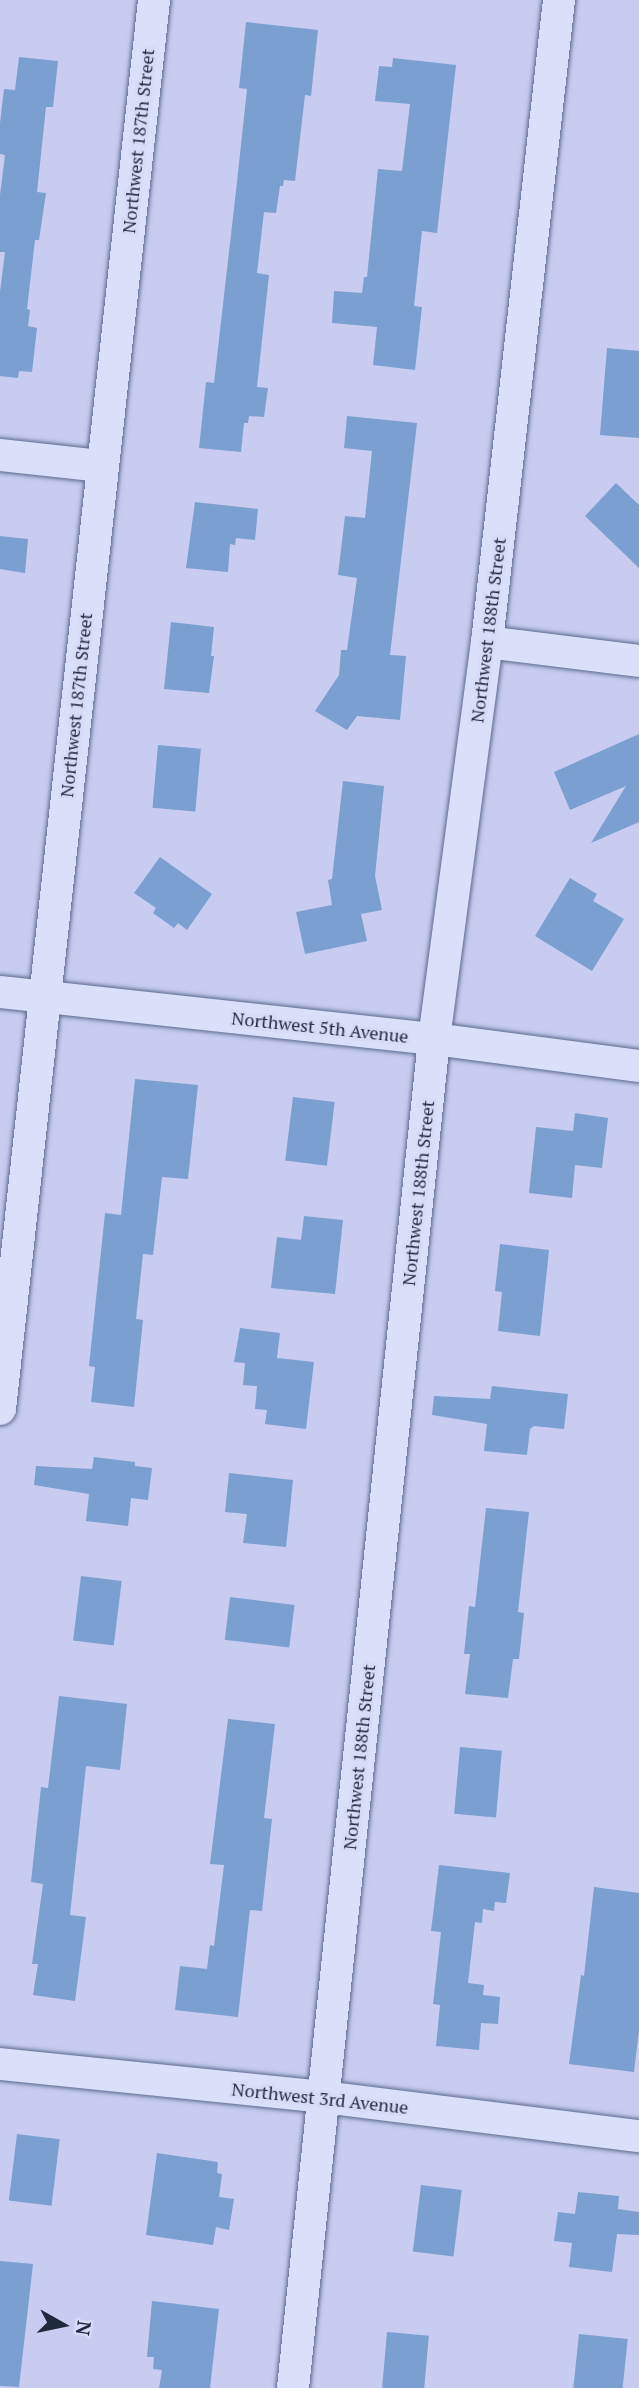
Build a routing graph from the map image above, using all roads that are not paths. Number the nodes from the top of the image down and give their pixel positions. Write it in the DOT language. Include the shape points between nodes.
graph roads {
  1 [pos="154,0"];
  2 [pos="559,0"];
  3 [pos="0,455"];
  4 [pos="102,466"];
  5 [pos="487,642"];
  6 [pos="639,661"];
  7 [pos="0,992"];
  8 [pos="45,998"];
  9 [pos="434,1039"];
  10 [pos="639,1066"];
  11 [pos="0,1409"];
  12 [pos="0,2064"];
  13 [pos="324,2097"];
  14 [pos="639,2136"];
  15 [pos="293,2388"];
  1 -- 4 [label="street, Northwest 187th Street"];
  2 -- 5 [label="street, Northwest 188th Street"];
  3 -- 4 [label="street"];
  4 -- 8 [label="street, Northwest 187th Street"];
  5 -- 6 [label="street"];
  5 -- 9 [label="street, Northwest 188th Street"];
  7 -- 8 [label="street, Northwest 5th Avenue"];
  8 -- 9 [label="street, Northwest 5th Avenue"];
  8 -- 11 [label="street, Northwest 187th Street"];
  9 -- 10 [label="street, Northwest 5th Avenue"];
  9 -- 13 [label="street, Northwest 188th Street"];
  12 -- 13 [label="street, Northwest 3rd Avenue"];
  13 -- 14 [label="street, Northwest 3rd Avenue"];
  13 -- 15 [label="street, Northwest 188th Street"];
}
